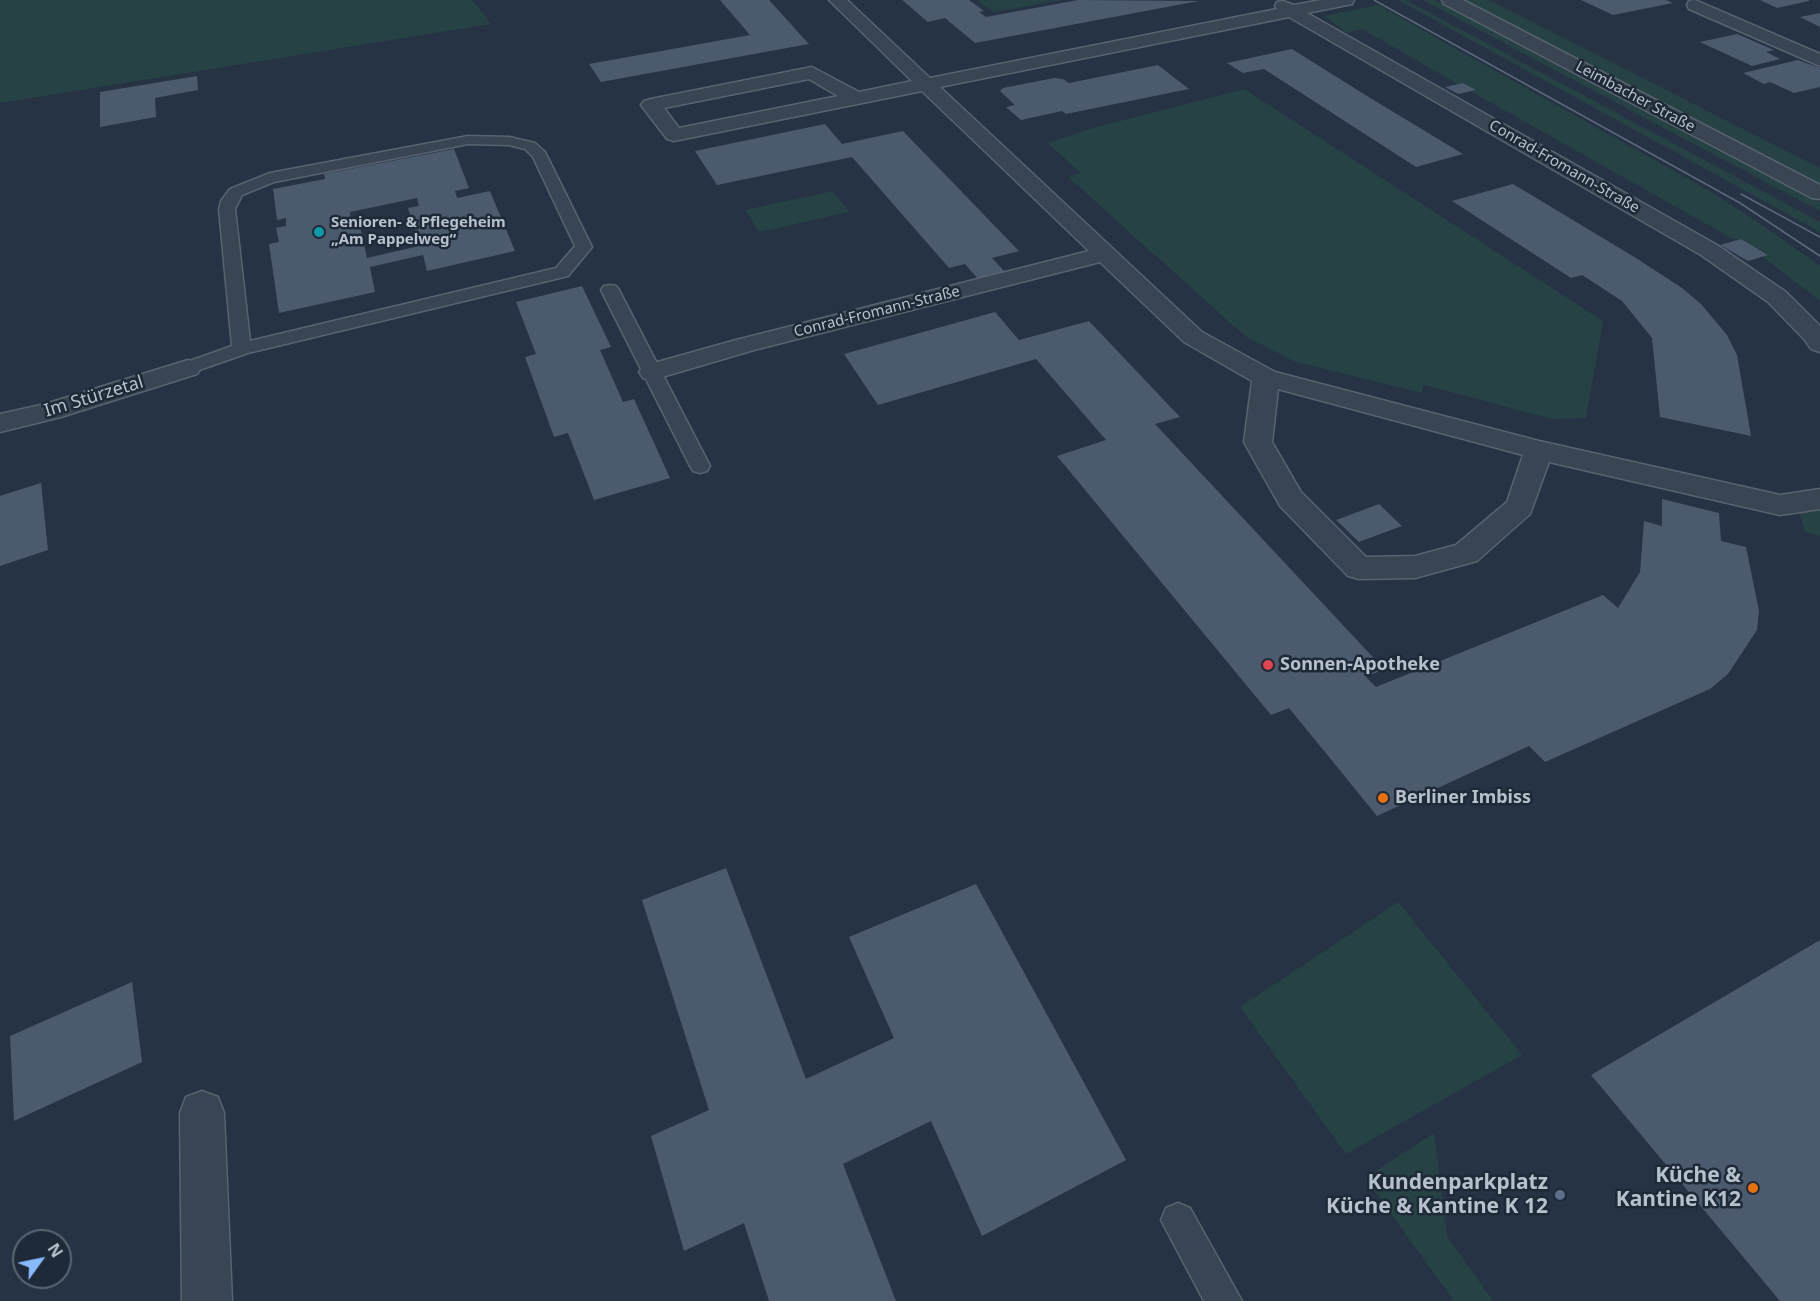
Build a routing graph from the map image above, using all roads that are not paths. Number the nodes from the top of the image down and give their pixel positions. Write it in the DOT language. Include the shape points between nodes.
graph roads {
  1 [pos="837,0"];
  2 [pos="1273,0"];
  3 [pos="1346,0"];
  4 [pos="1450,0"];
  5 [pos="1695,5"];
  6 [pos="1292,11"];
  7 [pos="1816,56"];
  8 [pos="924,84"];
  9 [pos="855,98"];
  10 [pos="1820,193"];
  11 [pos="1103,254"];
  12 [pos="610,290"];
  13 [pos="1820,344"];
  14 [pos="242,349"];
  15 [pos="188,368"];
  16 [pos="652,372"];
  17 [pos="1266,378"];
  18 [pos="0,423"];
  19 [pos="1539,450"];
  20 [pos="700,466"];
  21 [pos="1820,499"];
  22 [pos="202,1113"];
  23 [pos="1178,1220"];
  24 [pos="207,1301"];
  25 [pos="1224,1301"];
  1 -- 8 [label="street"];
  2 -- 6 [label="street, Conrad-Fromann-Straße"];
  3 -- 6 [label="street"];
  4 -- 10 [label="street, Leimbacher Straße"];
  5 -- 7 [label="street"];
  6 -- 8 [label="street"];
  6 -- 13 [label="street, Conrad-Fromann-Straße" via="1709,250 1777,297"];
  8 -- 9 [label="street"];
  8 -- 11 [label="street"];
  9 -- 9 [label="street" via="674,135 651,105 812,73"];
  11 -- 16 [label="street, Conrad-Fromann-Straße"];
  11 -- 17 [label="street" via="1193,337"];
  12 -- 16 [label="lane"];
  14 -- 14 [label="lane" via="562,272 585,247 540,155 531,146 509,141 468,140 270,178 236,192 227,209"];
  14 -- 15 [label="lane"];
  15 -- 18 [label="street, Im Stürzetal"];
  16 -- 20 [label="lane"];
  17 -- 19 [label="street"];
  17 -- 19 [label="street" via="1258,442 1290,499 1359,568 1415,567 1466,553 1520,507"];
  19 -- 21 [label="street" via="1780,506"];
  22 -- 24 [label="street"];
  23 -- 25 [label="lane"];
}
